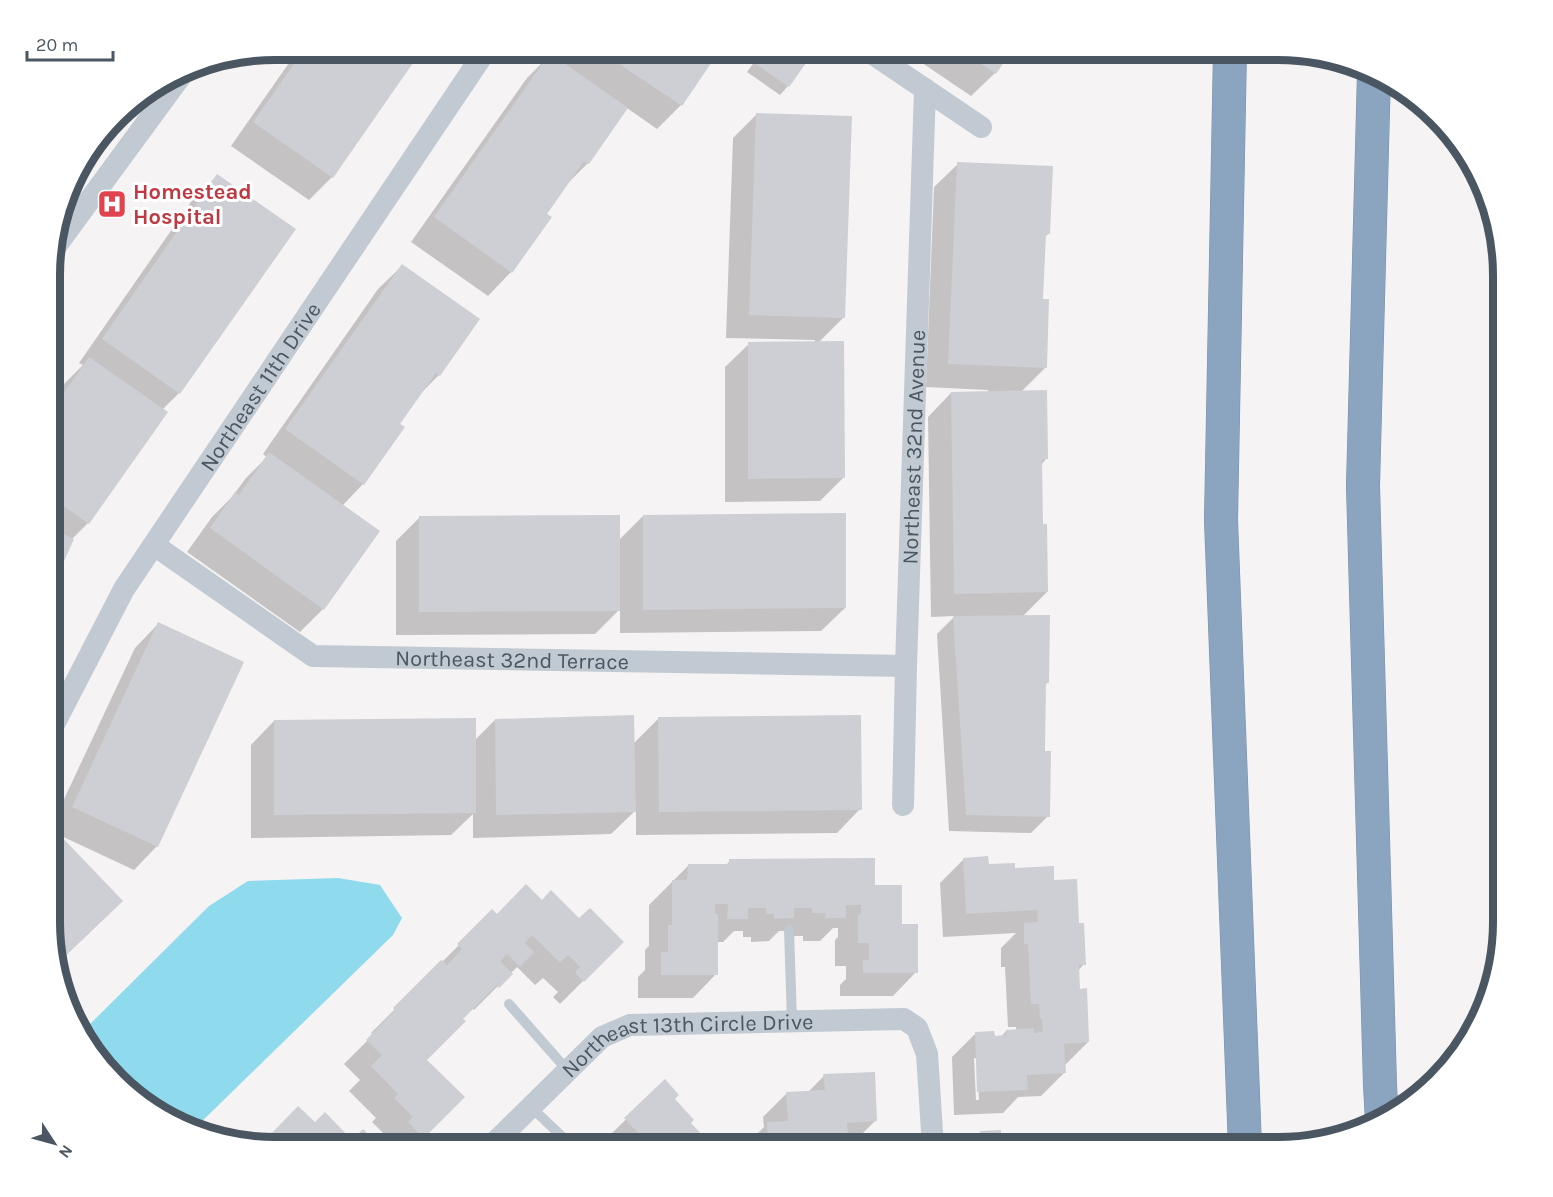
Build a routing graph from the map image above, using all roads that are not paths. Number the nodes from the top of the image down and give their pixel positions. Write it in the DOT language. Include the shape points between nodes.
graph roads {
  1 [pos="479,60"];
  2 [pos="882,60"];
  3 [pos="1230,60"];
  4 [pos="1374,82"];
  5 [pos="174,86"];
  6 [pos="925,89"];
  7 [pos="981,127"];
  8 [pos="64,236"];
  9 [pos="154,544"];
  10 [pos="906,666"];
  11 [pos="60,713"];
  12 [pos="903,805"];
  13 [pos="789,930"];
  14 [pos="509,1004"];
  15 [pos="792,1021"];
  16 [pos="568,1071"];
  17 [pos="531,1107"];
  18 [pos="1381,1110"];
  19 [pos="500,1137"];
  20 [pos="562,1137"];
  21 [pos="932,1137"];
  22 [pos="1245,1137"];
  1 -- 9 [label="street, Northeast 11th Drive"];
  2 -- 6 [label="street"];
  3 -- 22 [label="highway" via="1221,520"];
  4 -- 18 [label="highway" via="1363,486"];
  5 -- 8 [label="street"];
  6 -- 7 [label="street"];
  6 -- 10 [label="street, Northeast 32nd Avenue"];
  9 -- 10 [label="street, Northeast 32nd Terrace" via="313,656"];
  9 -- 11 [label="street, Northeast 11th Drive" via="124,589"];
  10 -- 12 [label="street, Northeast 32nd Avenue"];
  13 -- 15 [label="lane"];
  14 -- 16 [label="lane"];
  15 -- 16 [label="street, Northeast 13th Circle Drive" via="630,1025 602,1037"];
  15 -- 21 [label="street, Northeast 13th Circle Drive" via="904,1019 917,1028 927,1054"];
  16 -- 17 [label="street, Northeast 13th Circle Drive"];
  17 -- 19 [label="street, Northeast 13th Circle Drive"];
  17 -- 20 [label="lane"];
}
